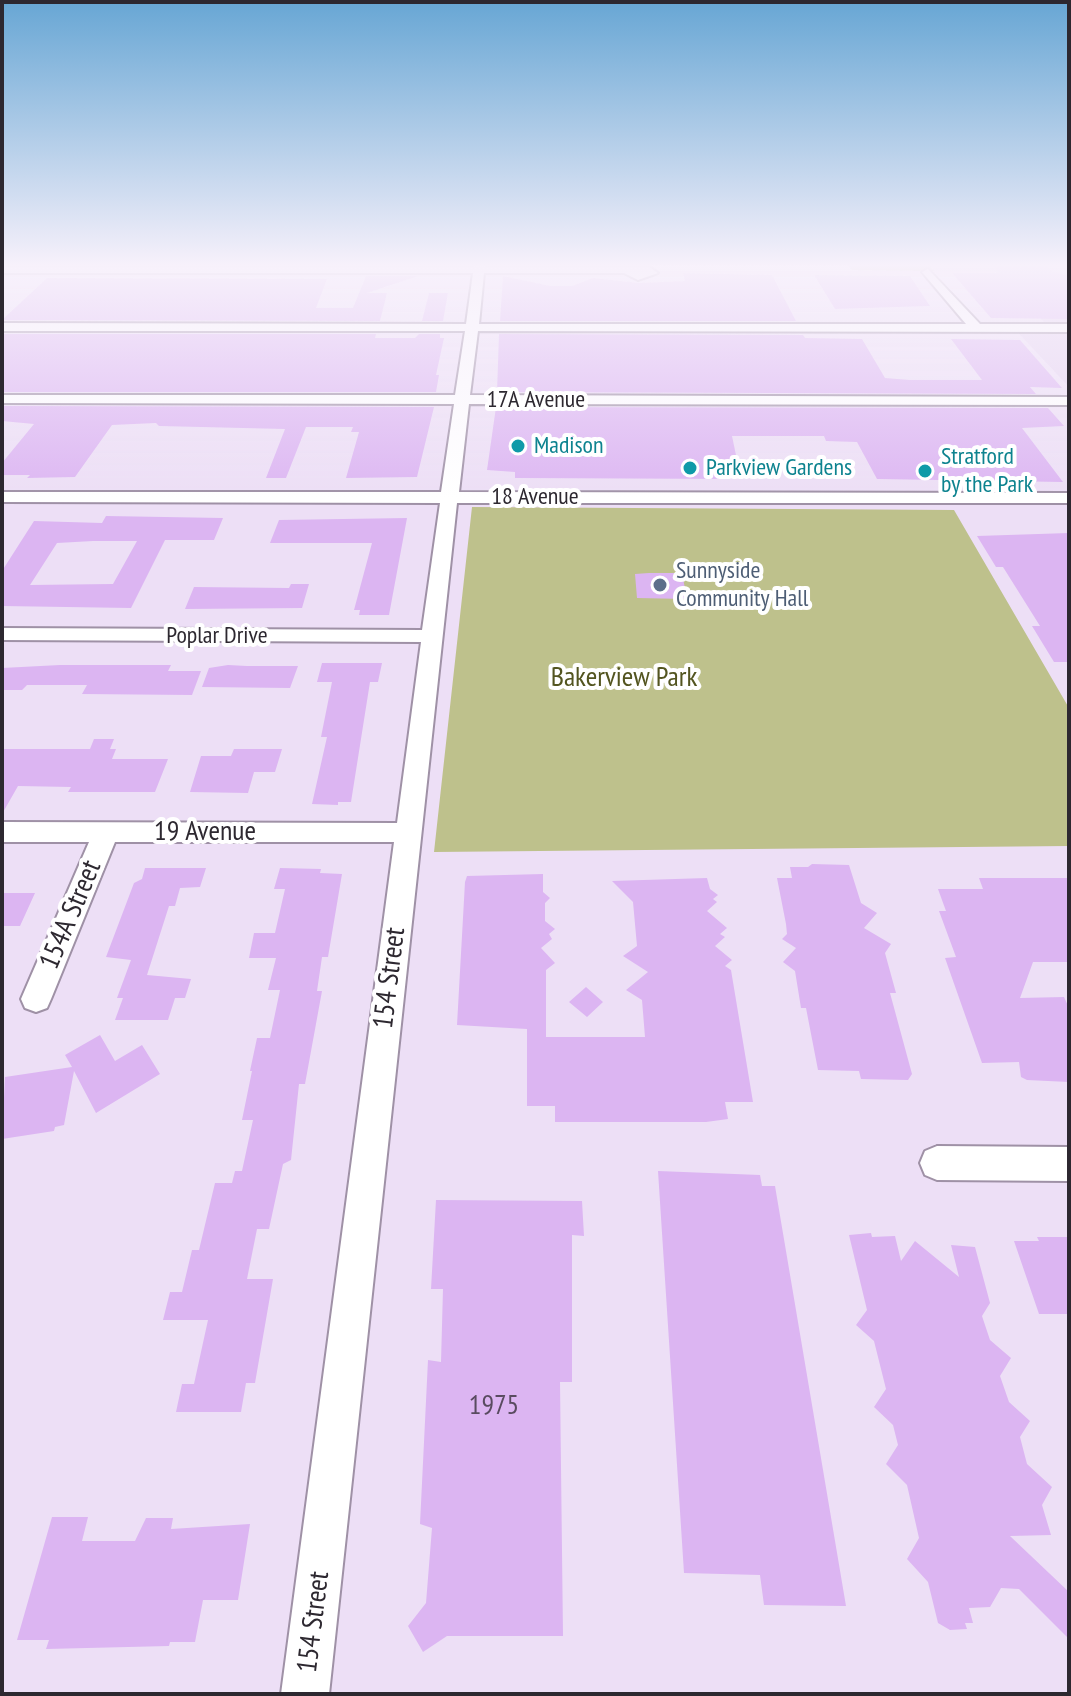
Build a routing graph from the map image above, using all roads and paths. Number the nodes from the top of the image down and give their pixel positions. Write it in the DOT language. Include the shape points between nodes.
graph roads {
  1 [pos="469,342"];
  2 [pos="2,399"];
  3 [pos="461,400"];
  4 [pos="1069,401"];
  5 [pos="2,497"];
  6 [pos="449,497"];
  7 [pos="1069,498"];
  8 [pos="2,634"];
  9 [pos="432,636"];
  10 [pos="2,832"];
  11 [pos="106,832"];
  12 [pos="407,833"];
  13 [pos="36,999"];
  14 [pos="937,1163"];
  15 [pos="1069,1164"];
  16 [pos="305,1694"];
  1 -- 3 [label="street, 154 Street"];
  2 -- 3 [label="street, 17A Avenue"];
  3 -- 4 [label="street, 17A Avenue"];
  3 -- 6 [label="street, 154 Street"];
  5 -- 6 [label="street, 18 Avenue"];
  6 -- 7 [label="street, 18 Avenue"];
  6 -- 9 [label="street, 154 Street"];
  8 -- 9 [label="street, Poplar Drive"];
  9 -- 12 [label="street, 154 Street"];
  10 -- 11 [label="street, 19 Avenue"];
  11 -- 12 [label="street, 19 Avenue"];
  11 -- 13 [label="street, 154A Street"];
  12 -- 16 [label="street, 154 Street"];
  14 -- 15 [label="street"];
}
